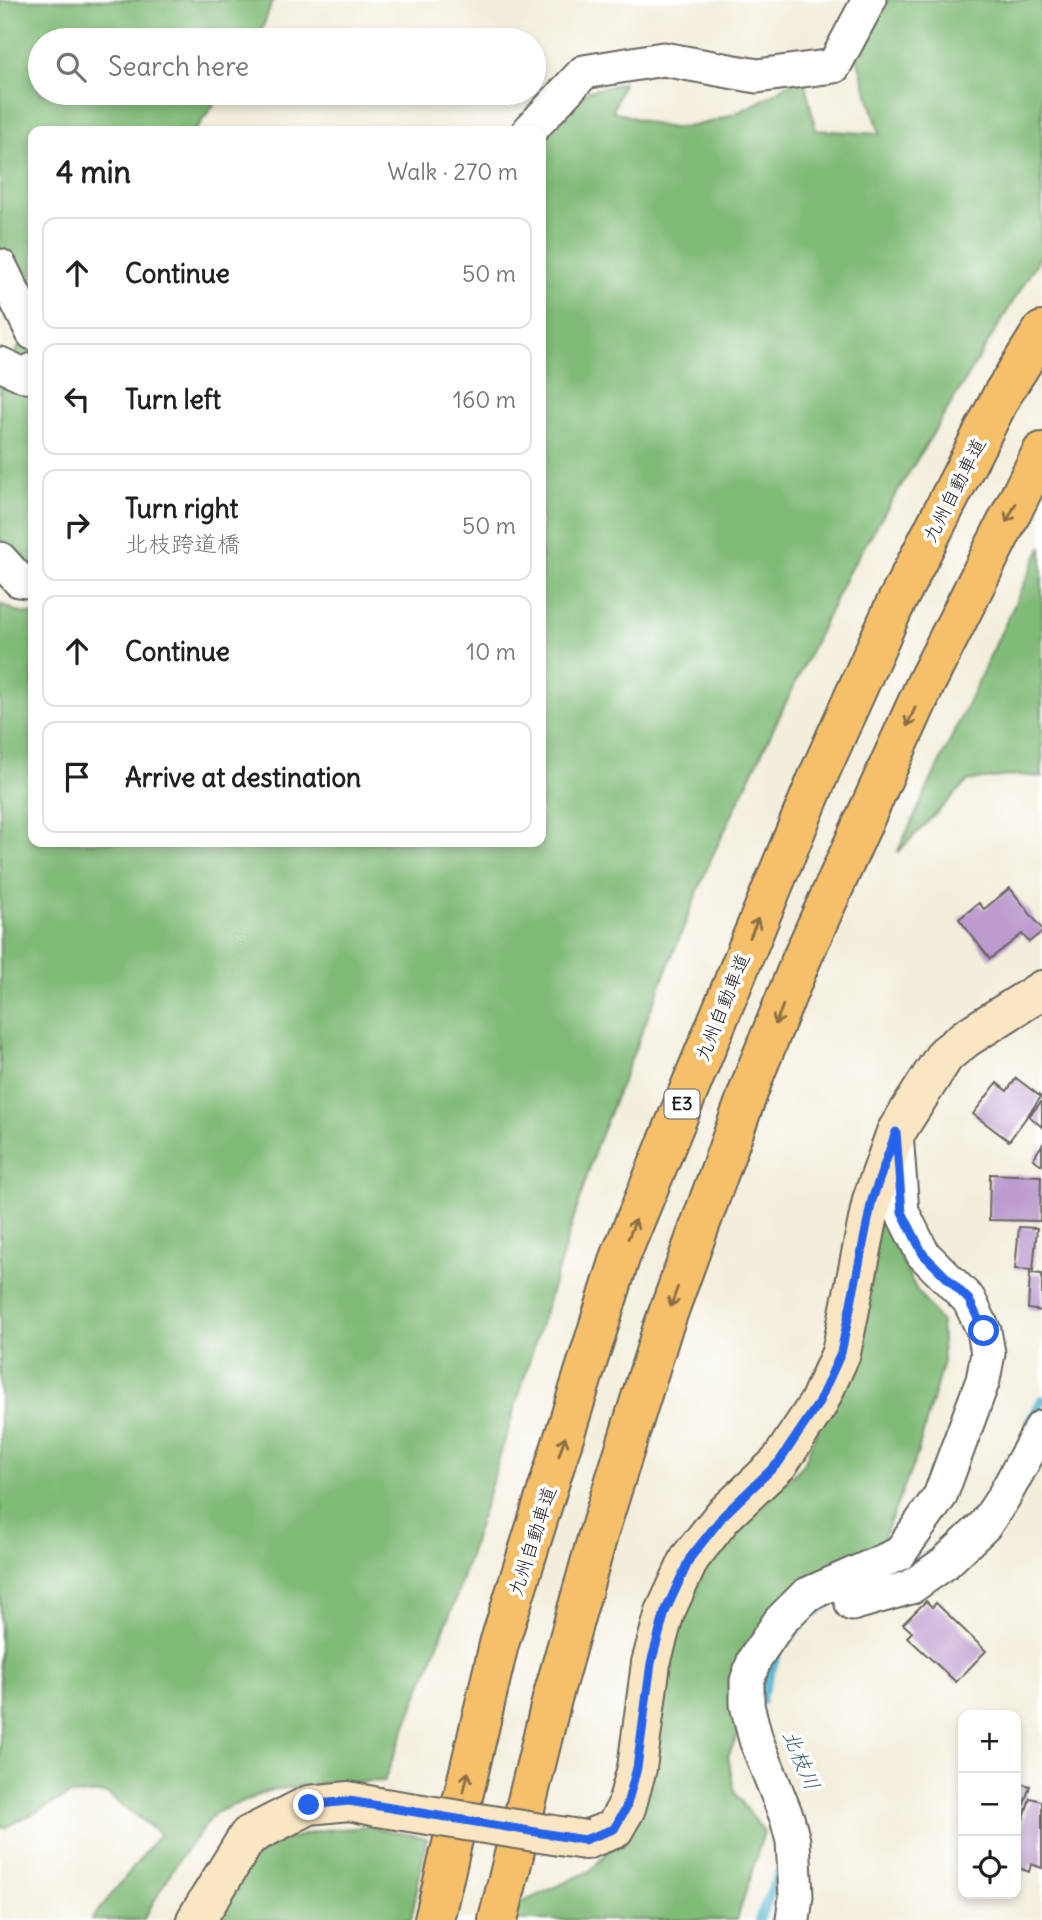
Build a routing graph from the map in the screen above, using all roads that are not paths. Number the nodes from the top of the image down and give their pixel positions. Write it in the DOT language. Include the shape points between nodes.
graph roads {
  1 [pos="870,0"];
  2 [pos="533,126"];
  3 [pos="0,266"];
  4 [pos="28,323"];
  5 [pos="1042,331"];
  6 [pos="0,364"];
  7 [pos="28,374"];
  8 [pos="1042,452"];
  9 [pos="0,559"];
  10 [pos="28,581"];
  11 [pos="1042,990"];
  12 [pos="896,1132"];
  13 [pos="1042,1427"];
  14 [pos="845,1578"];
  15 [pos="196,1920"];
  16 [pos="434,1920"];
  17 [pos="498,1920"];
  18 [pos="793,1920"];
  1 -- 2 [label="street" via="834,66 757,76 663,59 584,72"];
  3 -- 4 [label="street"];
  16 -- 5 [label="highway, 九州自動車道 / E3, one-way" via="499,1644 621,1255 809,797 894,607 1002,395"];
  6 -- 7 [label="street"];
  8 -- 17 [label="highway, one-way" via="920,695 756,1072 662,1330 598,1535"];
  9 -- 10 [label="street" via="19,580"];
  11 -- 12 [label="street" via="945,1055"];
  12 -- 14 [label="street" via="902,1212 923,1254 969,1300 984,1331 988,1353 984,1380 940,1496 899,1554"];
  12 -- 15 [label="street, bridge" via="872,1200 841,1353 818,1404 779,1462 723,1516 690,1558 665,1612 651,1663 637,1768 626,1808 614,1829 584,1840 349,1801 309,1805 248,1836"];
  13 -- 14 [label="street" via="991,1516 945,1563 911,1587 852,1604"];
  14 -- 18 [label="street" via="806,1595 780,1621 755,1658 747,1681 747,1705 756,1740 793,1841"];
}
